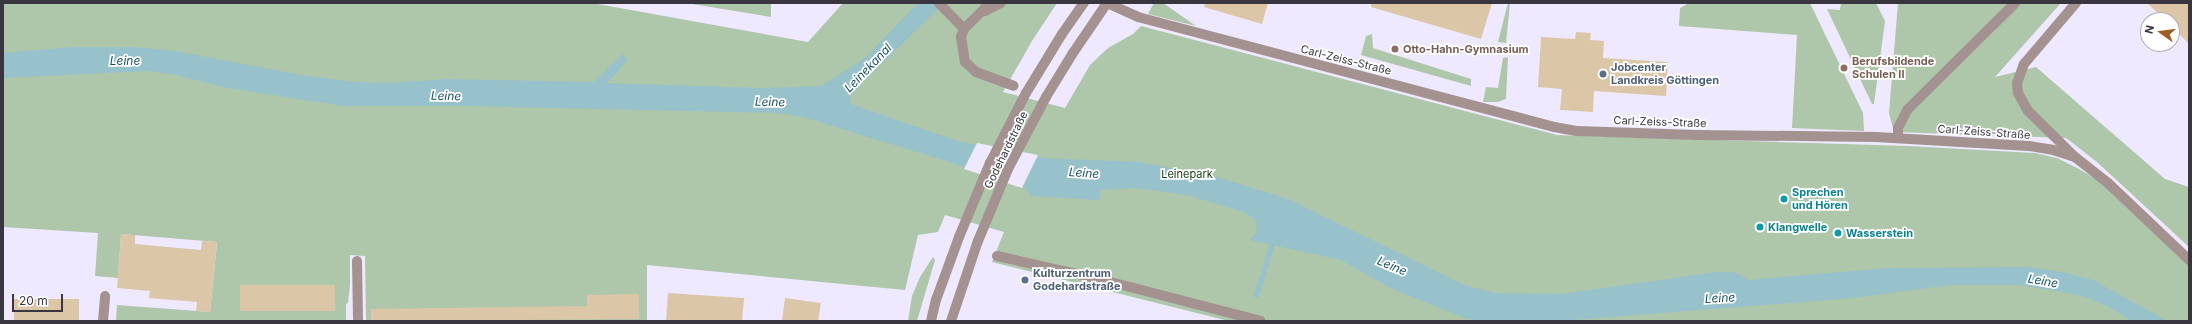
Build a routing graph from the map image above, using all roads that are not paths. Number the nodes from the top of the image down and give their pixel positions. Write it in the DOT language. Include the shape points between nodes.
graph roads {
  1 [pos="939,3"];
  2 [pos="990,3"];
  3 [pos="1001,3"];
  4 [pos="1084,3"];
  5 [pos="1107,3"];
  6 [pos="2015,3"];
  7 [pos="2076,3"];
  8 [pos="982,12"];
  9 [pos="964,29"];
  10 [pos="1014,86"];
  11 [pos="1898,138"];
  12 [pos="2075,156"];
  13 [pos="997,256"];
  14 [pos="2189,260"];
  15 [pos="357,261"];
  16 [pos="105,296"];
  17 [pos="1261,320"];
  18 [pos="103,321"];
  19 [pos="358,321"];
  20 [pos="931,321"];
  21 [pos="951,321"];
  1 -- 9 [label="street"];
  2 -- 8 [label="street"];
  3 -- 8 [label="street"];
  4 -- 20 [label="street, Godehardstraße" via="1026,92 990,163 959,237"];
  5 -- 11 [label="street, Carl-Zeiss-Straße" via="1138,17 1577,131"];
  5 -- 21 [label="street, Godehardstraße" via="1046,97 1008,169 978,241"];
  6 -- 11 [label="street" via="1907,110 1898,128"];
  7 -- 12 [label="street" via="2024,64 2017,83 2018,93 2028,111"];
  8 -- 9 [label="street"];
  9 -- 10 [label="street" via="961,37 965,62 976,72"];
  11 -- 12 [label="street, Carl-Zeiss-Straße" via="2028,146"];
  12 -- 14 [label="street, Carl-Zeiss-Straße" via="2108,183"];
  13 -- 17 [label="street"];
  15 -- 19 [label="street"];
  16 -- 18 [label="street"];
}
